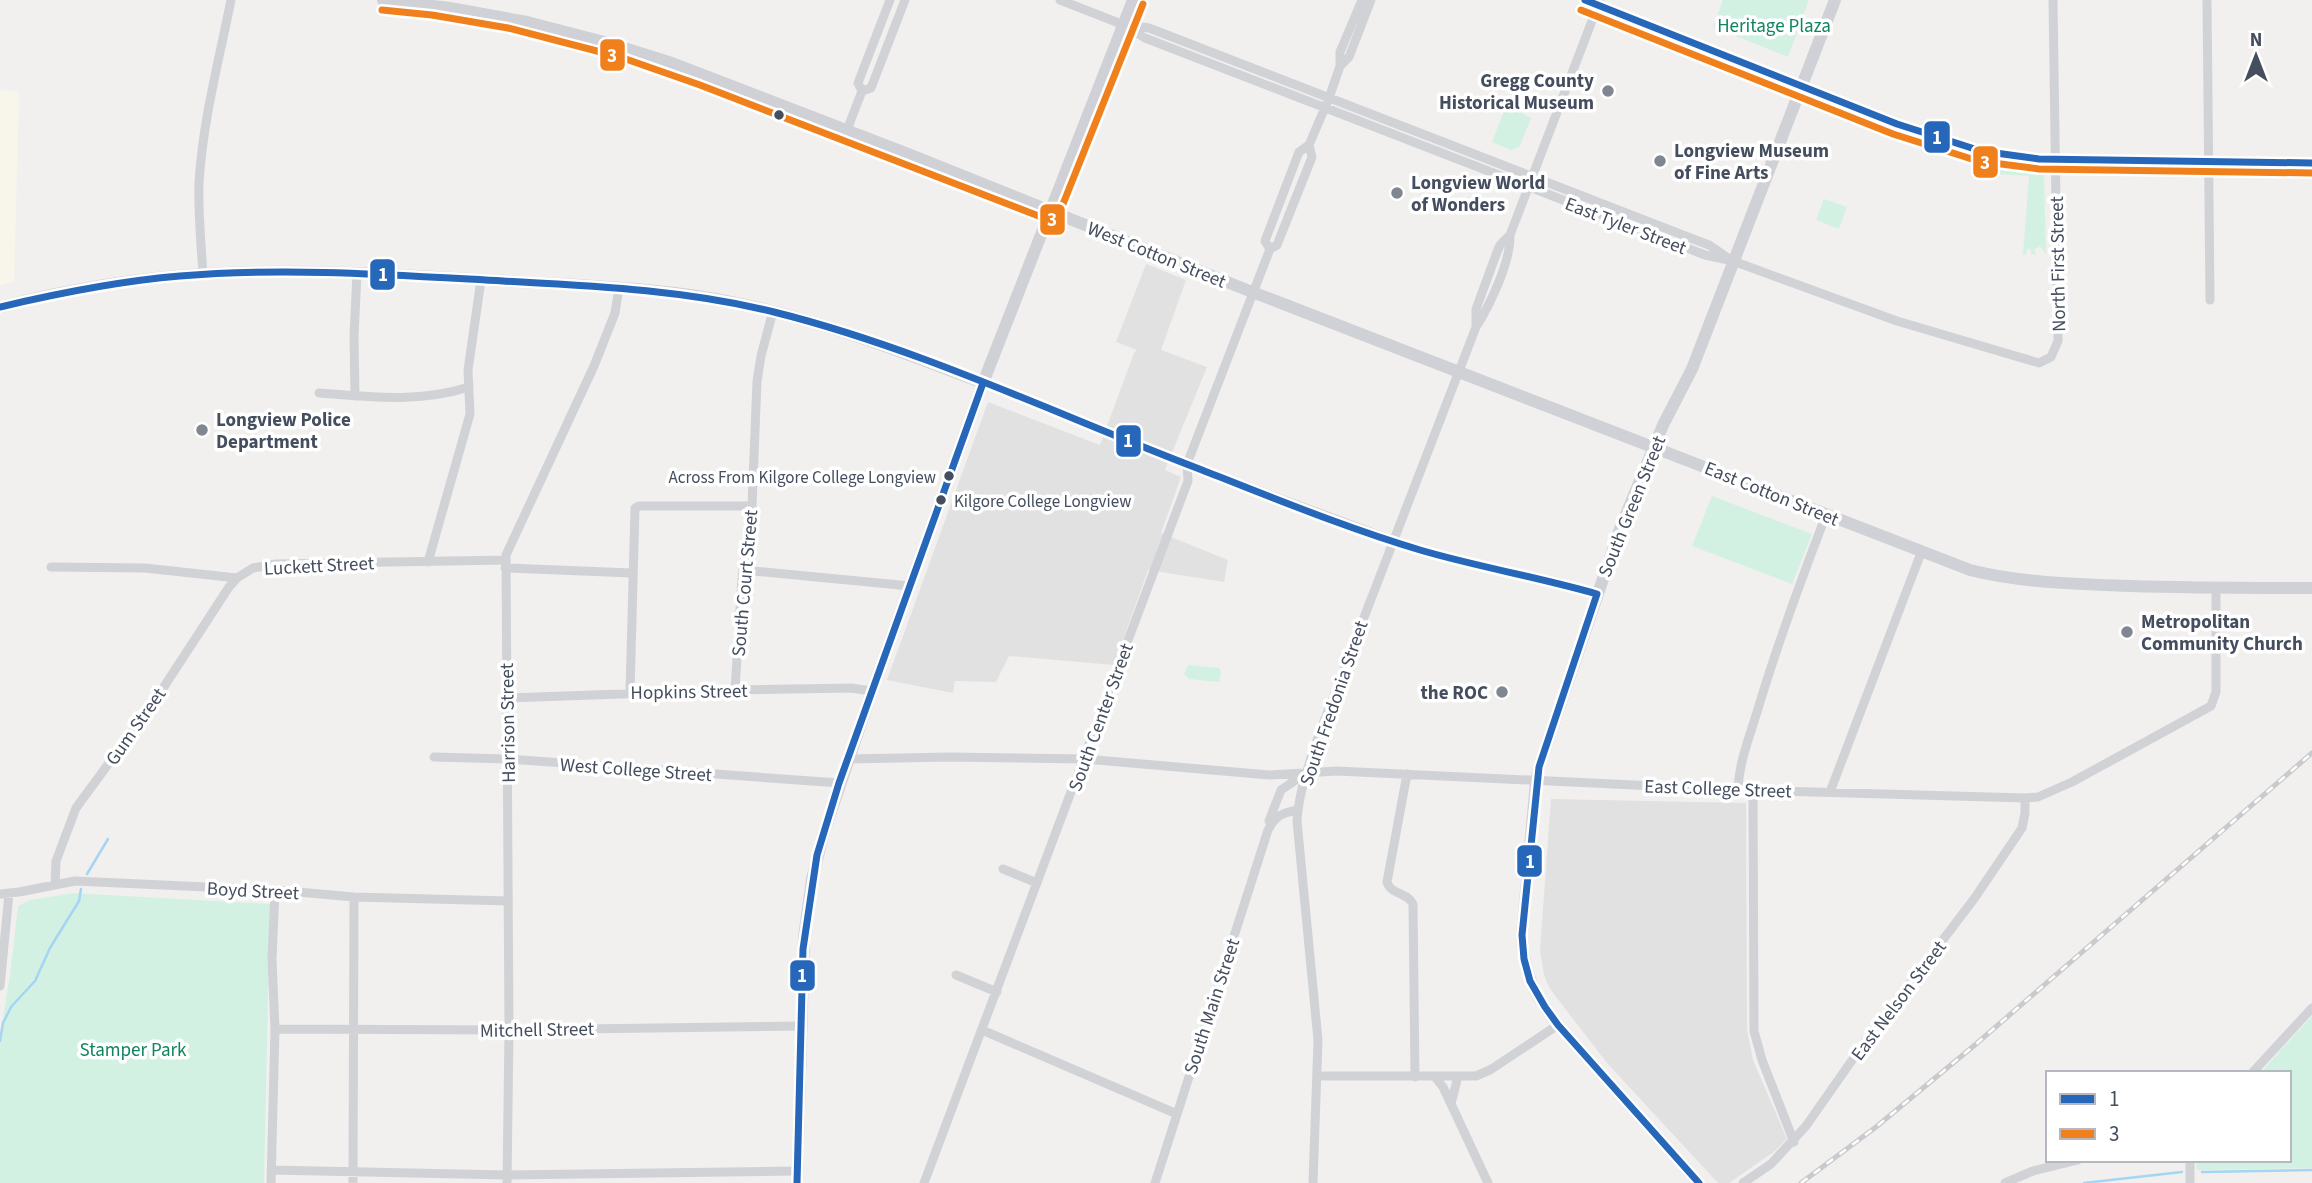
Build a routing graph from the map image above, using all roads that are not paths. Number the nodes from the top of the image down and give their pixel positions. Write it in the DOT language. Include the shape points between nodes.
graph roads {
  1 [pos="231,0"];
  2 [pos="383,0"];
  3 [pos="890,0"];
  4 [pos="905,0"];
  5 [pos="1060,0"];
  6 [pos="1133,0"];
  7 [pos="1362,0"];
  8 [pos="1371,0"];
  9 [pos="1586,0"];
  10 [pos="1835,0"];
  11 [pos="2053,0"];
  12 [pos="2207,0"];
  13 [pos="1599,2"];
  14 [pos="1124,25"];
  15 [pos="1340,66"];
  16 [pos="1801,86"];
  17 [pos="862,91"];
  18 [pos="1329,97"];
  19 [pos="1324,108"];
  20 [pos="847,130"];
  21 [pos="1309,145"];
  22 [pos="2055,160"];
  23 [pos="2209,163"];
  24 [pos="2312,163"];
  25 [pos="1532,177"];
  26 [pos="1528,187"];
  27 [pos="1049,211"];
  28 [pos="1270,249"];
  29 [pos="1733,261"];
  30 [pos="357,273"];
  31 [pos="203,274"];
  32 [pos="481,280"];
  33 [pos="619,288"];
  34 [pos="1254,293"];
  35 [pos="2210,300"];
  36 [pos="0,307"];
  37 [pos="773,311"];
  38 [pos="2051,357"];
  39 [pos="1459,372"];
  40 [pos="984,383"];
  41 [pos="468,387"];
  42 [pos="319,393"];
  43 [pos="355,396"];
  44 [pos="1654,446"];
  45 [pos="1187,464"];
  46 [pos="752,506"];
  47 [pos="1826,515"];
  48 [pos="1392,541"];
  49 [pos="1921,553"];
  50 [pos="428,562"];
  51 [pos="506,564"];
  52 [pos="51,567"];
  53 [pos="743,570"];
  54 [pos="632,573"];
  55 [pos="237,578"];
  56 [pos="910,586"];
  57 [pos="2216,588"];
  58 [pos="2312,588"];
  59 [pos="1597,594"];
  60 [pos="735,690"];
  61 [pos="872,691"];
  62 [pos="630,692"];
  63 [pos="507,698"];
  64 [pos="433,757"];
  65 [pos="507,759"];
  66 [pos="848,759"];
  67 [pos="1085,759"];
  68 [pos="1306,773"];
  69 [pos="1407,774"];
  70 [pos="1536,782"];
  71 [pos="839,783"];
  72 [pos="1738,790"];
  73 [pos="1753,790"];
  74 [pos="1830,792"];
  75 [pos="2025,798"];
  76 [pos="1298,810"];
  77 [pos="1268,830"];
  78 [pos="1003,869"];
  79 [pos="1037,883"];
  80 [pos="55,884"];
  81 [pos="275,890"];
  82 [pos="5,894"];
  83 [pos="354,897"];
  84 [pos="508,901"];
  85 [pos="956,975"];
  86 [pos="0,986"];
  87 [pos="997,992"];
  88 [pos="2312,1008"];
  89 [pos="1558,1025"];
  90 [pos="800,1026"];
  91 [pos="355,1028"];
  92 [pos="275,1029"];
  93 [pos="509,1030"];
  94 [pos="982,1030"];
  95 [pos="2254,1071"];
  96 [pos="1317,1076"];
  97 [pos="1458,1076"];
  98 [pos="1415,1077"];
  99 [pos="1435,1077"];
  100 [pos="1451,1104"];
  101 [pos="1177,1114"];
  102 [pos="1794,1142"];
  103 [pos="2070,1162"];
  104 [pos="2190,1162"];
  105 [pos="271,1170"];
  106 [pos="797,1177"];
  107 [pos="353,1178"];
  108 [pos="507,1179"];
  109 [pos="271,1183"];
  110 [pos="924,1183"];
  111 [pos="1155,1183"];
  112 [pos="1313,1183"];
  113 [pos="1488,1183"];
  114 [pos="1699,1183"];
  115 [pos="1743,1183"];
  116 [pos="2005,1183"];
  117 [pos="2190,1183"];
  1 -- 31 [label="street" via="200,173"];
  2 -- 20 [label="main road, West Cotton Street" via="500,16 587,37 672,63"];
  3 -- 17 [label="street" via="858,83"];
  4 -- 17 [label="street" via="871,88"];
  5 -- 14 [label="street"];
  6 -- 14 [label="main road"];
  7 -- 15 [label="street" via="1340,52"];
  8 -- 15 [label="street" via="1349,57"];
  9 -- 13 [label="street"];
  10 -- 16 [label="main road, South Green Street"];
  11 -- 22 [label="street, North First Street"];
  12 -- 23 [label="street"];
  13 -- 16 [label="street"];
  13 -- 25 [label="street, South Fredonia Street"];
  14 -- 18 [label="street, East Tyler Street" via="1149,28"];
  14 -- 19 [label="street, East Tyler Street" via="1145,38"];
  14 -- 27 [label="main road"];
  15 -- 18 [label="street"];
  16 -- 22 [label="street" via="1964,149"];
  16 -- 29 [label="main road, South Green Street"];
  17 -- 20 [label="street"];
  18 -- 19 [label="street"];
  18 -- 25 [label="street, East Tyler Street"];
  19 -- 21 [label="street"];
  19 -- 26 [label="street, East Tyler Street"];
  20 -- 27 [label="main road, West Cotton Street"];
  21 -- 28 [label="street, South Center Street" via="1312,157 1277,245"];
  21 -- 28 [label="street, South Center Street" via="1299,152 1265,241"];
  22 -- 23 [label="street"];
  22 -- 38 [label="street, North First Street" via="2059,332"];
  23 -- 24 [label="street"];
  23 -- 35 [label="street"];
  25 -- 26 [label="street, South Fredonia Street"];
  25 -- 29 [label="street, East Tyler Street" via="1709,245"];
  26 -- 29 [label="street, East Tyler Street" via="1706,255"];
  26 -- 39 [label="street, South Fredonia Street" via="1510,235 1500,245 1494,276 1476,309 1476,327"];
  27 -- 34 [label="main road, West Cotton Street"];
  27 -- 40 [label="main road"];
  28 -- 34 [label="street, South Center Street"];
  29 -- 38 [label="street, East Tyler Street" via="1897,321 2030,362"];
  29 -- 44 [label="main road, South Green Street" via="1699,351"];
  30 -- 31 [label="main road"];
  30 -- 32 [label="main road"];
  30 -- 43 [label="street"];
  31 -- 36 [label="main road" via="108,285"];
  32 -- 33 [label="main road"];
  32 -- 41 [label="street"];
  33 -- 37 [label="main road" via="704,297"];
  33 -- 51 [label="street, Harrison Street" via="615,313 594,366 510,543"];
  34 -- 39 [label="main road, East Cotton Street"];
  34 -- 45 [label="street, South Center Street"];
  37 -- 40 [label="main road" via="875,342"];
  37 -- 46 [label="street, South Court Street" via="757,381"];
  39 -- 44 [label="main road, East Cotton Street"];
  39 -- 48 [label="street, South Fredonia Street"];
  40 -- 45 [label="street"];
  40 -- 56 [label="main road"];
  41 -- 43 [label="street" via="427,397"];
  41 -- 50 [label="street" via="470,414"];
  42 -- 43 [label="street"];
  44 -- 47 [label="main road, East Cotton Street"];
  44 -- 59 [label="main road, South Green Street"];
  45 -- 48 [label="street"];
  45 -- 67 [label="street, South Center Street" via="1188,481"];
  46 -- 53 [label="street, South Court Street"];
  46 -- 54 [label="street" via="636,507"];
  47 -- 49 [label="main road, East Cotton Street"];
  47 -- 72 [label="street" via="1771,664 1740,768"];
  48 -- 59 [label="street"];
  48 -- 68 [label="street, South Fredonia Street"];
  49 -- 57 [label="main road, East Cotton Street" via="2016,579"];
  49 -- 74 [label="street"];
  50 -- 51 [label="street, Luckett Street"];
  50 -- 55 [label="street, Luckett Street" via="271,564"];
  51 -- 54 [label="street, Luckett Street"];
  51 -- 63 [label="street, Harrison Street"];
  52 -- 55 [label="street, Luckett Street" via="154,568"];
  53 -- 56 [label="street"];
  53 -- 60 [label="street, South Court Street"];
  54 -- 62 [label="street"];
  55 -- 80 [label="street, Gum Street" via="76,808 56,861"];
  56 -- 61 [label="main road"];
  57 -- 58 [label="main road, East Cotton Street"];
  57 -- 75 [label="street, East College Street" via="2216,691 2211,706 2072,782"];
  59 -- 70 [label="main road, South Green Street"];
  60 -- 61 [label="street, Hopkins Street"];
  60 -- 62 [label="street, Hopkins Street"];
  61 -- 66 [label="main road"];
  62 -- 63 [label="street, Hopkins Street"];
  63 -- 65 [label="street, Harrison Street"];
  64 -- 65 [label="street, West College Street"];
  65 -- 71 [label="street, West College Street"];
  65 -- 84 [label="street, Harrison Street"];
  66 -- 67 [label="street"];
  66 -- 71 [label="main road"];
  67 -- 68 [label="street, East College Street" via="1269,775"];
  67 -- 79 [label="street, South Center Street"];
  68 -- 69 [label="street, East College Street"];
  68 -- 76 [label="street, South Fredonia Street"];
  68 -- 77 [label="street, South Main Street" via="1279,794"];
  69 -- 70 [label="street, East College Street"];
  69 -- 98 [label="street" via="1387,882 1413,904"];
  70 -- 72 [label="street, East College Street"];
  70 -- 89 [label="main road, South Green Street" via="1524,959 1530,981"];
  71 -- 90 [label="main road" via="810,893"];
  72 -- 73 [label="street, East College Street"];
  73 -- 74 [label="street, East College Street"];
  73 -- 102 [label="street" via="1755,1031"];
  74 -- 75 [label="street, East College Street"];
  75 -- 102 [label="street, East Nelson Street" via="2022,828 1986,882"];
  76 -- 77 [label="street" via="1279,814"];
  76 -- 96 [label="street, South Fredonia Street"];
  77 -- 101 [label="street, South Main Street"];
  78 -- 79 [label="street"];
  79 -- 87 [label="street, South Center Street"];
  80 -- 81 [label="street, Boyd Street" via="75,881"];
  80 -- 82 [label="street, Boyd Street"];
  81 -- 83 [label="street, Boyd Street"];
  81 -- 92 [label="street"];
  82 -- 86 [label="street"];
  83 -- 84 [label="street, Boyd Street"];
  83 -- 91 [label="street"];
  84 -- 93 [label="street, Harrison Street"];
  85 -- 87 [label="street"];
  87 -- 94 [label="street, South Center Street"];
  88 -- 95 [label="street"];
  89 -- 97 [label="street" via="1486,1072"];
  89 -- 114 [label="main road, South Green Street"];
  90 -- 93 [label="street, Mitchell Street"];
  90 -- 106 [label="main road"];
  91 -- 92 [label="street, Mitchell Street"];
  91 -- 93 [label="street, Mitchell Street"];
  91 -- 107 [label="street"];
  92 -- 105 [label="street"];
  93 -- 108 [label="street, Harrison Street"];
  94 -- 101 [label="street"];
  94 -- 110 [label="street, South Center Street"];
  96 -- 98 [label="street"];
  96 -- 112 [label="street, South Fredonia Street"];
  97 -- 99 [label="street"];
  97 -- 100 [label="street"];
  98 -- 99 [label="street"];
  99 -- 100 [label="street"];
  100 -- 113 [label="street"];
  101 -- 111 [label="street, South Main Street"];
  102 -- 115 [label="street, East Nelson Street"];
  103 -- 116 [label="street"];
  104 -- 117 [label="street"];
  105 -- 107 [label="street"];
  105 -- 109 [label="street"];
  106 -- 108 [label="street"];
  107 -- 108 [label="street"];
}
